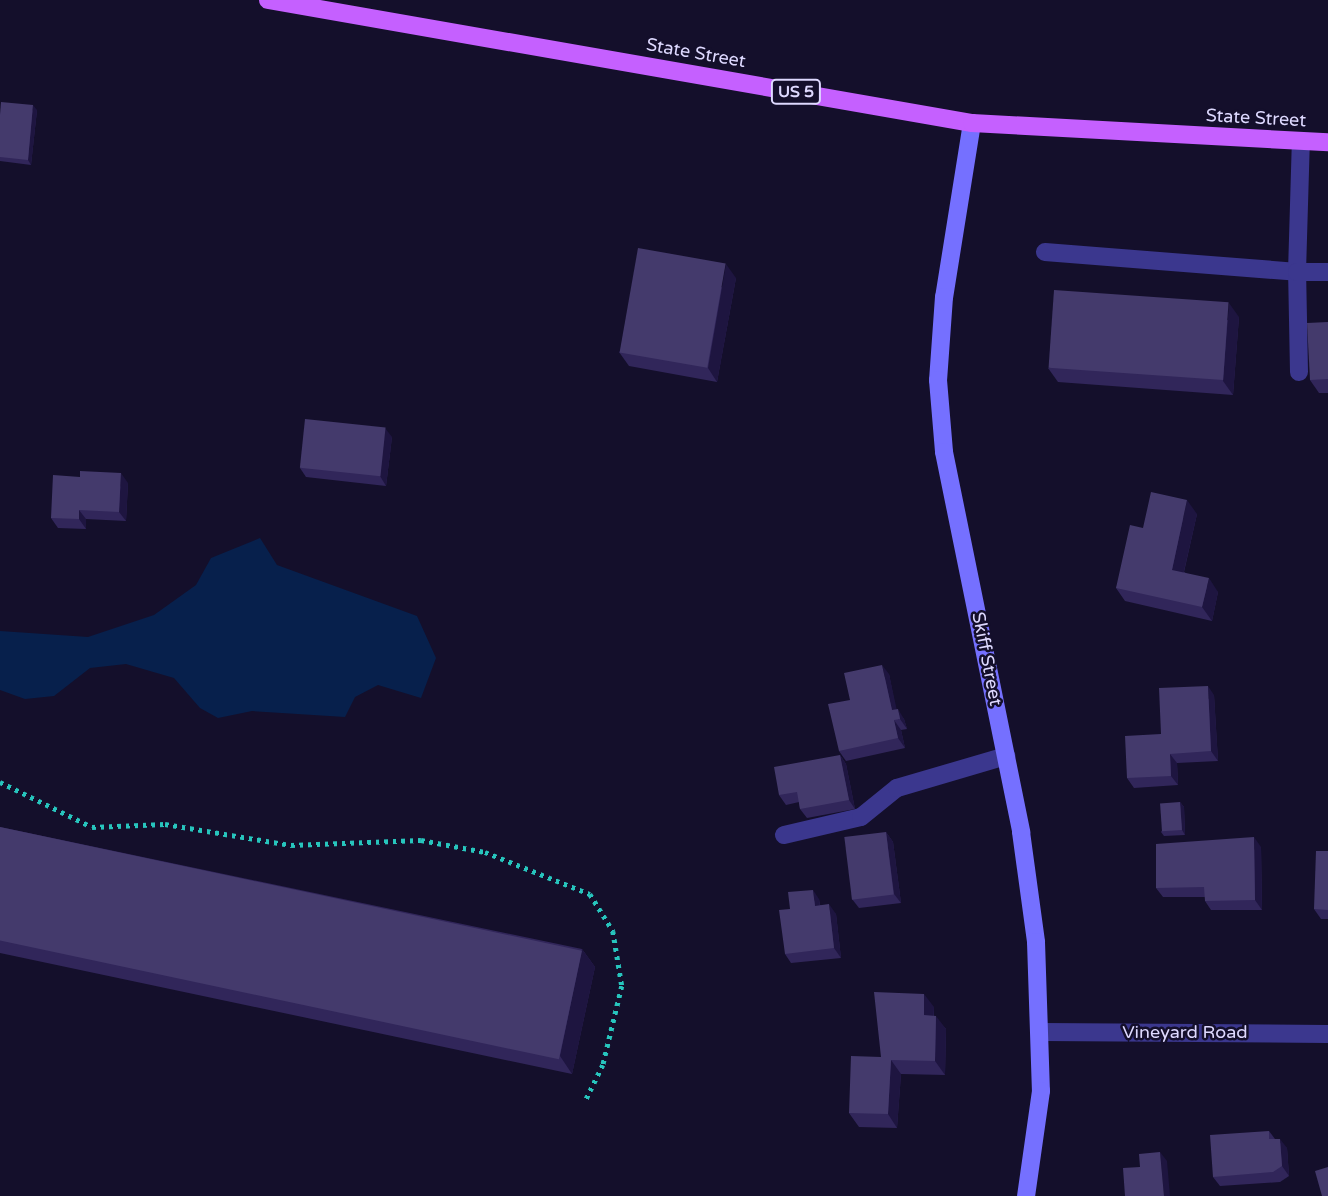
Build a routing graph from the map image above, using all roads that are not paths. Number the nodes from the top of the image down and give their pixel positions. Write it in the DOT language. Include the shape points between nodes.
graph roads {
  1 [pos="268,0"];
  2 [pos="972,123"];
  3 [pos="1301,141"];
  4 [pos="1328,142"];
  5 [pos="1045,252"];
  6 [pos="1297,272"];
  7 [pos="1328,272"];
  8 [pos="1299,372"];
  9 [pos="1006,756"];
  10 [pos="784,835"];
  11 [pos="1042,1032"];
  12 [pos="1328,1034"];
  13 [pos="1026,1196"];
  1 -- 2 [label="main road, State Street / US 5"];
  2 -- 3 [label="main road, State Street / US 5"];
  2 -- 9 [label="main road, Skiff Street" via="944,297 938,380 944,452"];
  3 -- 4 [label="main road, State Street / US 5"];
  3 -- 6 [label="street"];
  5 -- 6 [label="street"];
  6 -- 7 [label="street"];
  6 -- 8 [label="street"];
  9 -- 10 [label="street" via="897,788 861,817"];
  9 -- 11 [label="main road, Skiff Street" via="1036,942"];
  11 -- 12 [label="street, Vineyard Road"];
  11 -- 13 [label="main road, Skiff Street"];
}
